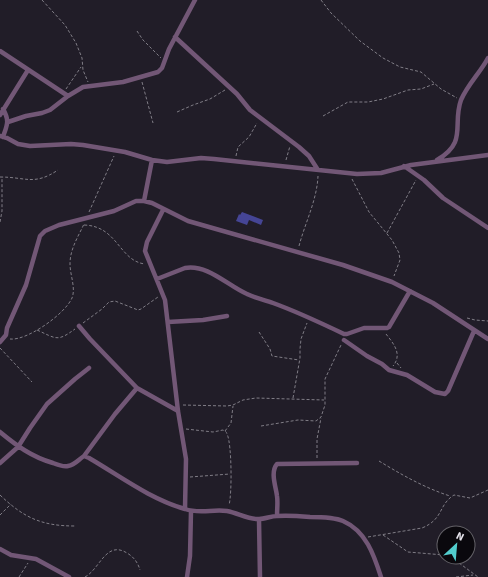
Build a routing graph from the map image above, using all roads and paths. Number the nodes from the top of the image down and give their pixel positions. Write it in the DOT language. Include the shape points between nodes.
graph roads {
  1 [pos="42,0"];
  2 [pos="195,0"];
  3 [pos="321,0"];
  4 [pos="137,31"];
  5 [pos="175,37"];
  6 [pos="0,51"];
  7 [pos="488,58"];
  8 [pos="164,61"];
  9 [pos="82,66"];
  10 [pos="28,70"];
  11 [pos="140,77"];
  12 [pos="434,84"];
  13 [pos="90,86"];
  14 [pos="229,87"];
  15 [pos="66,94"];
  16 [pos="461,101"];
  17 [pos="177,112"];
  18 [pos="1,113"];
  19 [pos="323,116"];
  20 [pos="260,118"];
  21 [pos="8,122"];
  22 [pos="153,123"];
  23 [pos="2,137"];
  24 [pos="292,140"];
  25 [pos="117,151"];
  26 [pos="488,155"];
  27 [pos="152,160"];
  28 [pos="236,161"];
  29 [pos="435,161"];
  30 [pos="404,166"];
  31 [pos="284,167"];
  32 [pos="58,170"];
  33 [pos="318,170"];
  34 [pos="347,172"];
  35 [pos="418,176"];
  36 [pos="1,177"];
  37 [pos="144,201"];
  38 [pos="163,210"];
  39 [pos="87,218"];
  40 [pos="0,222"];
  41 [pos="84,225"];
  42 [pos="488,228"];
  43 [pos="386,233"];
  44 [pos="298,252"];
  45 [pos="150,264"];
  46 [pos="157,279"];
  47 [pos="392,282"];
  48 [pos="410,291"];
  49 [pos="163,293"];
  50 [pos="227,316"];
  51 [pos="309,317"];
  52 [pos="464,318"];
  53 [pos="488,321"];
  54 [pos="168,322"];
  55 [pos="79,326"];
  56 [pos="382,328"];
  57 [pos="36,330"];
  58 [pos="474,331"];
  59 [pos="259,332"];
  60 [pos="9,339"];
  61 [pos="488,339"];
  62 [pos="344,340"];
  63 [pos="0,342"];
  64 [pos="0,348"];
  65 [pos="299,360"];
  66 [pos="89,368"];
  67 [pos="389,370"];
  68 [pos="32,382"];
  69 [pos="137,388"];
  70 [pos="293,400"];
  71 [pos="325,400"];
  72 [pos="177,405"];
  73 [pos="234,405"];
  74 [pos="178,411"];
  75 [pos="321,417"];
  76 [pos="261,426"];
  77 [pos="181,429"];
  78 [pos="225,431"];
  79 [pos="0,432"];
  80 [pos="18,447"];
  81 [pos="84,456"];
  82 [pos="379,461"];
  83 [pos="0,463"];
  84 [pos="357,463"];
  85 [pos="317,464"];
  86 [pos="230,474"];
  87 [pos="186,477"];
  88 [pos="488,490"];
  89 [pos="0,495"];
  90 [pos="451,496"];
  91 [pos="11,504"];
  92 [pos="185,509"];
  93 [pos="191,511"];
  94 [pos="225,511"];
  95 [pos="0,515"];
  96 [pos="277,516"];
  97 [pos="259,520"];
  98 [pos="75,526"];
  99 [pos="383,534"];
  100 [pos="363,537"];
  101 [pos="0,549"];
  102 [pos="436,554"];
  103 [pos="31,558"];
  104 [pos="461,565"];
  105 [pos="140,570"];
  106 [pos="474,575"];
  107 [pos="19,577"];
  108 [pos="69,577"];
  109 [pos="85,577"];
  110 [pos="187,577"];
  111 [pos="260,577"];
  112 [pos="381,577"];
  113 [pos="456,577"];
  114 [pos="478,577"];
  1 -- 9 [label="path" via="66,25 81,55"];
  2 -- 5 [label="street"];
  3 -- 12 [label="path" via="360,41 400,67 421,72"];
  4 -- 8 [label="path"];
  5 -- 8 [label="street"];
  5 -- 14 [label="street"];
  6 -- 10 [label="street"];
  7 -- 16 [label="street"];
  8 -- 11 [label="street" via="158,72"];
  9 -- 13 [label="path"];
  9 -- 15 [label="path"];
  10 -- 15 [label="street"];
  10 -- 18 [label="street"];
  11 -- 13 [label="street"];
  11 -- 22 [label="path"];
  12 -- 16 [label="path"];
  12 -- 19 [label="path" via="383,99 348,102"];
  13 -- 15 [label="street"];
  14 -- 17 [label="path" via="210,99"];
  14 -- 20 [label="street"];
  15 -- 21 [label="street" via="50,110"];
  16 -- 29 [label="street" via="455,142 446,154"];
  18 -- 21 [label="street" via="7,116"];
  20 -- 24 [label="street"];
  20 -- 28 [label="path" via="249,137 238,147"];
  21 -- 23 [label="street"];
  23 -- 25 [label="street" via="30,146 71,144"];
  24 -- 31 [label="path"];
  24 -- 33 [label="street" via="309,156"];
  25 -- 27 [label="street"];
  25 -- 39 [label="path"];
  26 -- 29 [label="street"];
  27 -- 28 [label="street" via="178,162 201,158"];
  27 -- 37 [label="street"];
  28 -- 31 [label="street"];
  29 -- 30 [label="street"];
  30 -- 34 [label="street" via="381,173"];
  30 -- 35 [label="street"];
  31 -- 33 [label="street"];
  32 -- 36 [label="path" via="40,179"];
  33 -- 34 [label="street"];
  33 -- 44 [label="path" via="317,189"];
  34 -- 43 [label="path" via="369,212"];
  35 -- 42 [label="street" via="443,198"];
  35 -- 43 [label="path"];
  36 -- 40 [label="path"];
  37 -- 38 [label="street"];
  37 -- 39 [label="street"];
  38 -- 44 [label="street" via="188,221"];
  38 -- 45 [label="street" via="146,246 145,251"];
  39 -- 41 [label="path"];
  39 -- 63 [label="street" via="59,225 40,236 26,285 6,335"];
  41 -- 45 [label="path" via="104,230 132,258"];
  41 -- 57 [label="path" via="71,254 72,299 56,316"];
  43 -- 47 [label="path" via="400,258"];
  44 -- 47 [label="street"];
  45 -- 46 [label="street"];
  46 -- 49 [label="street"];
  46 -- 51 [label="street" via="185,268 196,269 215,276 238,290"];
  47 -- 48 [label="street"];
  48 -- 56 [label="street" via="389,327"];
  48 -- 58 [label="street" via="433,303"];
  49 -- 54 [label="street"];
  49 -- 55 [label="path" via="138,310 115,301 110,302"];
  50 -- 54 [label="street"];
  51 -- 56 [label="street" via="344,334 364,328"];
  51 -- 65 [label="path" via="301,338"];
  52 -- 53 [label="path"];
  54 -- 72 [label="street"];
  55 -- 57 [label="path" via="62,338"];
  55 -- 69 [label="street"];
  56 -- 67 [label="path" via="397,350 396,362"];
  57 -- 60 [label="path" via="21,338"];
  58 -- 61 [label="street"];
  58 -- 67 [label="street" via="448,391 444,394 431,390 407,375"];
  59 -- 65 [label="path" via="270,348 272,356"];
  62 -- 67 [label="street"];
  62 -- 71 [label="path" via="325,379"];
  64 -- 68 [label="path"];
  65 -- 70 [label="path"];
  66 -- 80 [label="street" via="47,404"];
  69 -- 74 [label="street"];
  69 -- 81 [label="street"];
  70 -- 71 [label="path"];
  70 -- 73 [label="path" via="256,398 243,400"];
  71 -- 75 [label="path"];
  72 -- 73 [label="path"];
  72 -- 74 [label="street"];
  73 -- 78 [label="path" via="231,423"];
  74 -- 77 [label="street"];
  75 -- 76 [label="path" via="316,420"];
  75 -- 85 [label="path" via="316,447"];
  77 -- 78 [label="path"];
  77 -- 87 [label="street"];
  78 -- 86 [label="path" via="230,447"];
  79 -- 80 [label="street"];
  80 -- 81 [label="street" via="60,466 76,463"];
  80 -- 83 [label="street"];
  81 -- 92 [label="street" via="157,498"];
  82 -- 90 [label="path" via="411,480"];
  84 -- 85 [label="street"];
  85 -- 96 [label="street" via="275,465"];
  86 -- 87 [label="path"];
  86 -- 94 [label="path" via="230,502"];
  87 -- 92 [label="street"];
  88 -- 90 [label="path" via="470,498 457,494"];
  89 -- 91 [label="path"];
  90 -- 99 [label="path" via="437,518 429,525"];
  91 -- 95 [label="path"];
  91 -- 98 [label="path" via="25,516 49,525"];
  92 -- 93 [label="street"];
  93 -- 94 [label="street"];
  93 -- 110 [label="street"];
  94 -- 97 [label="street"];
  96 -- 97 [label="street"];
  96 -- 100 [label="street" via="338,519 350,525"];
  97 -- 111 [label="street"];
  99 -- 100 [label="path"];
  99 -- 102 [label="path" via="408,552"];
  100 -- 112 [label="street" via="374,553"];
  101 -- 103 [label="street" via="11,555"];
  103 -- 107 [label="path"];
  103 -- 108 [label="street"];
  104 -- 106 [label="path"];
  105 -- 109 [label="path" via="134,558 116,550 106,555 91,574"];
  106 -- 113 [label="path"];
  106 -- 114 [label="path"];
}
